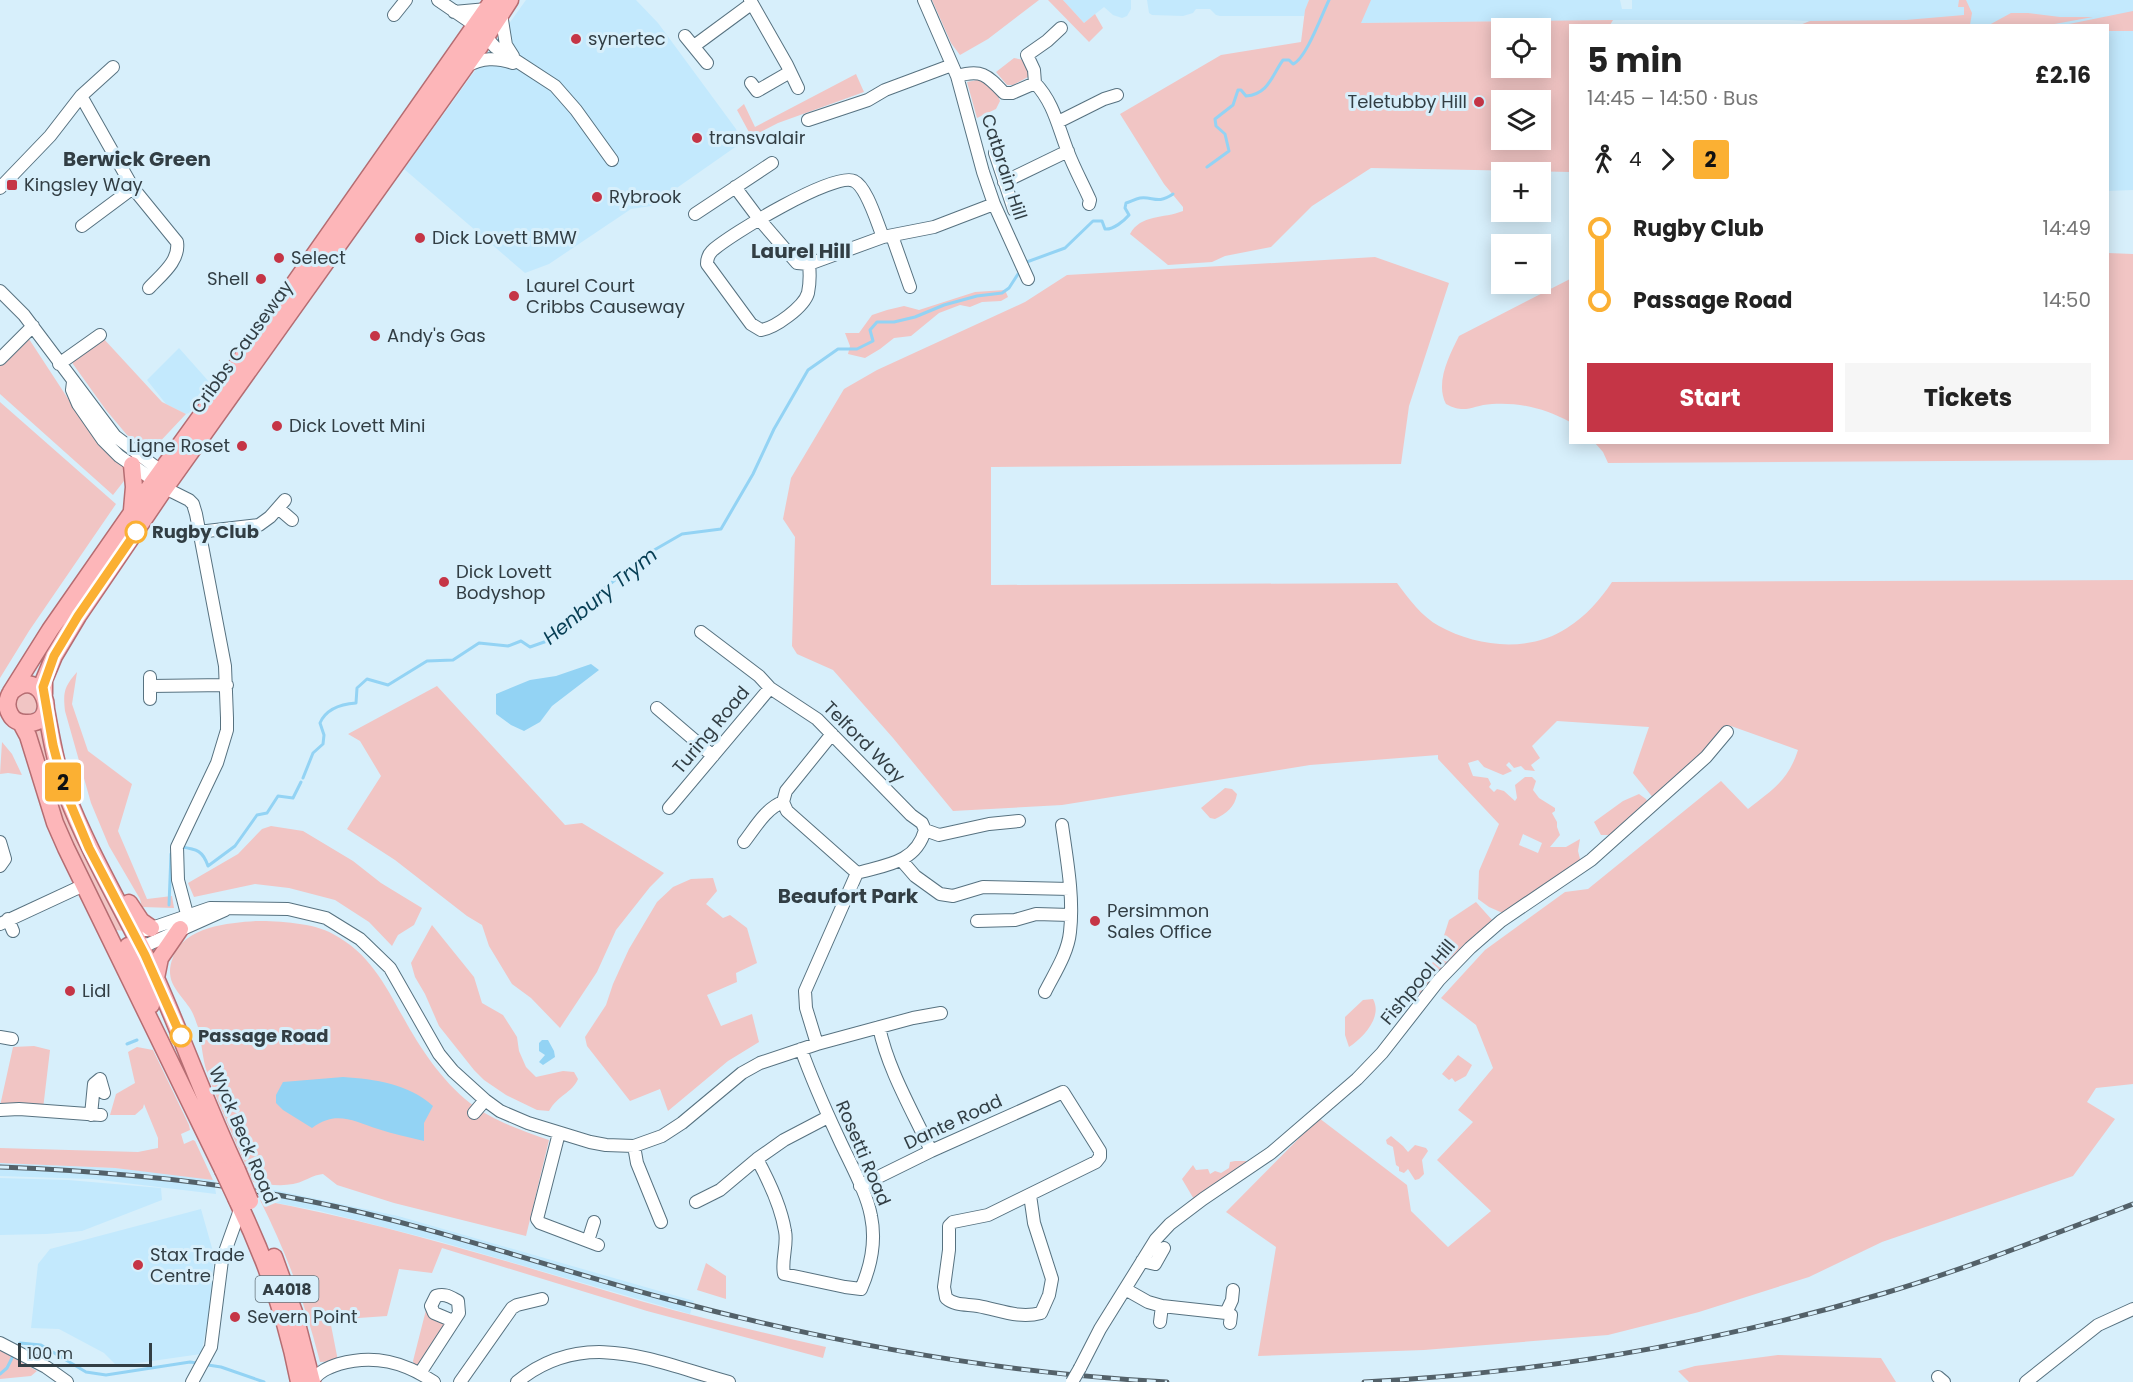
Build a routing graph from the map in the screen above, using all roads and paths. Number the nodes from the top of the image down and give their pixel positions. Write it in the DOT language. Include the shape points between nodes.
graph roads {
  1 [pos="406,0"];
  2 [pos="438,0"];
  3 [pos="924,0"];
  4 [pos="750,2"];
  5 [pos="498,6"];
  6 [pos="454,12"];
  7 [pos="394,15"];
  8 [pos="1061,28"];
  9 [pos="481,32"];
  10 [pos="685,36"];
  11 [pos="466,41"];
  12 [pos="694,46"];
  13 [pos="707,63"];
  14 [pos="465,66"];
  15 [pos="522,66"];
  16 [pos="113,68"];
  17 [pos="954,70"];
  18 [pos="790,72"];
  19 [pos="751,83"];
  20 [pos="1035,84"];
  21 [pos="798,88"];
  22 [pos="1117,95"];
  23 [pos="81,96"];
  24 [pos="808,120"];
  25 [pos="1058,122"];
  26 [pos="1068,151"];
  27 [pos="995,153"];
  28 [pos="612,160"];
  29 [pos="772,163"];
  30 [pos="1004,182"];
  31 [pos="735,187"];
  32 [pos="0,188"];
  33 [pos="133,188"];
  34 [pos="994,204"];
  35 [pos="1089,204"];
  36 [pos="1014,210"];
  37 [pos="695,214"];
  38 [pos="759,219"];
  39 [pos="82,226"];
  40 [pos="887,237"];
  41 [pos="809,264"];
  42 [pos="1028,279"];
  43 [pos="910,287"];
  44 [pos="149,288"];
  45 [pos="0,291"];
  46 [pos="33,326"];
  47 [pos="100,335"];
  48 [pos="0,359"];
  49 [pos="59,364"];
  50 [pos="73,382"];
  51 [pos="155,476"];
  52 [pos="132,511"];
  53 [pos="292,520"];
  54 [pos="198,532"];
  55 [pos="701,632"];
  56 [pos="227,685"];
  57 [pos="770,688"];
  58 [pos="150,699"];
  59 [pos="6,701"];
  60 [pos="45,701"];
  61 [pos="657,708"];
  62 [pos="19,722"];
  63 [pos="0,724"];
  64 [pos="1727,732"];
  65 [pos="832,734"];
  66 [pos="713,756"];
  67 [pos="783,802"];
  68 [pos="669,808"];
  69 [pos="1019,821"];
  70 [pos="1062,825"];
  71 [pos="925,830"];
  72 [pos="0,842"];
  73 [pos="744,842"];
  74 [pos="94,856"];
  75 [pos="902,861"];
  76 [pos="0,866"];
  77 [pos="857,873"];
  78 [pos="84,885"];
  79 [pos="1070,889"];
  80 [pos="1070,915"];
  81 [pos="977,921"];
  82 [pos="4,922"];
  83 [pos="184,922"];
  84 [pos="151,928"];
  85 [pos="14,932"];
  86 [pos="129,944"];
  87 [pos="156,978"];
  88 [pos="1045,993"];
  89 [pos="941,1013"];
  90 [pos="879,1027"];
  91 [pos="818,1044"];
  92 [pos="801,1049"];
  93 [pos="104,1093"];
  94 [pos="485,1100"];
  95 [pos="0,1110"];
  96 [pos="474,1113"];
  97 [pos="828,1118"];
  98 [pos="554,1131"];
  99 [pos="634,1146"];
  100 [pos="931,1151"];
  101 [pos="757,1159"];
  102 [pos="230,1170"];
  103 [pos="860,1186"];
  104 [pos="1030,1195"];
  105 [pos="696,1202"];
  106 [pos="243,1203"];
  107 [pos="594,1222"];
  108 [pos="661,1222"];
  109 [pos="1164,1248"];
  110 [pos="1142,1261"];
  111 [pos="1125,1289"];
  112 [pos="1233,1290"];
  113 [pos="542,1299"];
  114 [pos="1161,1306"];
  115 [pos="2133,1309"];
  116 [pos="453,1321"];
  117 [pos="1160,1322"];
  118 [pos="3,1344"];
  119 [pos="420,1373"];
  120 [pos="2028,1381"];
  121 [pos="67,1382"];
  122 [pos="192,1382"];
  123 [pos="307,1382"];
  124 [pos="434,1382"];
  125 [pos="460,1382"];
  126 [pos="517,1382"];
  127 [pos="729,1382"];
  128 [pos="1072,1382"];
  1 -- 7 [label="street"];
  2 -- 6 [label="street"];
  3 -- 17 [label="street, Catbrain Hill"];
  4 -- 12 [label="street"];
  4 -- 18 [label="street"];
  5 -- 6 [label="street"];
  5 -- 9 [label="main road, Cribbs Causeway / A4018"];
  5 -- 15 [label="street" via="506,45"];
  6 -- 9 [label="street"];
  6 -- 11 [label="street"];
  8 -- 20 [label="street" via="1027,55"];
  9 -- 11 [label="main road, Cribbs Causeway / A4018"];
  9 -- 14 [label="main road, Cribbs Causeway / A4018"];
  9 -- 15 [label="street"];
  10 -- 12 [label="street"];
  11 -- 51 [label="main road, Cribbs Causeway / A4018"];
  12 -- 13 [label="street"];
  14 -- 15 [label="street" via="480,59 499,58"];
  14 -- 51 [label="main road, Cribbs Causeway / A4018"];
  15 -- 28 [label="street" via="565,96"];
  16 -- 23 [label="street"];
  17 -- 20 [label="street" via="985,74 1004,93"];
  17 -- 24 [label="street" via="885,90 868,100"];
  17 -- 34 [label="street, Catbrain Hill"];
  18 -- 19 [label="street" via="757,91"];
  18 -- 21 [label="street"];
  20 -- 25 [label="street" via="1046,95"];
  22 -- 25 [label="street"];
  23 -- 32 [label="street" via="50,136"];
  23 -- 33 [label="street"];
  25 -- 26 [label="street"];
  26 -- 30 [label="street"];
  26 -- 35 [label="street"];
  27 -- 30 [label="street"];
  29 -- 31 [label="street"];
  30 -- 36 [label="street"];
  31 -- 37 [label="street"];
  31 -- 38 [label="street"];
  33 -- 39 [label="street"];
  33 -- 44 [label="street" via="177,242 178,251 172,262"];
  34 -- 40 [label="street" via="934,227"];
  34 -- 42 [label="street, Catbrain Hill"];
  38 -- 40 [label="street" via="820,188 849,179 865,193"];
  38 -- 41 [label="street" via="797,263"];
  38 -- 41 [label="street" via="711,252 707,264 751,324 761,330 777,324 803,302"];
  40 -- 41 [label="street"];
  40 -- 43 [label="street"];
  45 -- 46 [label="street"];
  46 -- 48 [label="street"];
  46 -- 49 [label="street"];
  47 -- 49 [label="street"];
  49 -- 50 [label="street"];
  50 -- 51 [label="street" via="115,436"];
  50 -- 51 [label="street" via="78,404 103,440 119,456"];
  51 -- 52 [label="main road, Cribbs Causeway / A4018"];
  51 -- 52 [label="main road" via="134,487"];
  51 -- 54 [label="street" via="193,504"];
  51 -- 60 [label="main road, Cribbs Causeway / A4018" via="54,656 44,680"];
  52 -- 59 [label="main road, Cribbs Causeway / A4018"];
  53 -- 54 [label="street" via="281,504 259,525"];
  54 -- 56 [label="street"];
  55 -- 57 [label="street, Turing Road"];
  56 -- 58 [label="street" via="150,682"];
  56 -- 83 [label="street" via="227,730 217,763 176,850"];
  57 -- 65 [label="street, Telford Way" via="817,719"];
  57 -- 66 [label="street, Turing Road"];
  59 -- 60 [label="main road" via="16,688 28,685 40,689"];
  59 -- 62 [label="main road" via="9,713"];
  60 -- 62 [label="main road" via="43,715 33,723"];
  60 -- 74 [label="main road, Wyck Beck Road / A4018" via="65,791"];
  61 -- 66 [label="street"];
  62 -- 63 [label="main road"];
  62 -- 78 [label="main road, Wyck Beck Road / A4018" via="28,736 55,823"];
  64 -- 110 [label="street, Fishpool Hill" via="1707,757 1591,860 1501,921 1470,948 1358,1079 1271,1153 1170,1224"];
  65 -- 67 [label="street" via="786,791"];
  65 -- 71 [label="street, Telford Way"];
  66 -- 68 [label="street, Turing Road"];
  67 -- 73 [label="street" via="767,812"];
  67 -- 77 [label="street" via="787,811"];
  69 -- 71 [label="street" via="939,835"];
  70 -- 79 [label="street"];
  71 -- 75 [label="street" via="923,839"];
  72 -- 76 [label="street" via="5,859"];
  74 -- 84 [label="main road" via="141,921"];
  74 -- 86 [label="main road, Wyck Beck Road / A4018"];
  75 -- 77 [label="street"];
  75 -- 79 [label="street" via="940,894 953,896 983,887"];
  77 -- 91 [label="street" via="806,991 806,1008"];
  78 -- 82 [label="street"];
  78 -- 86 [label="main road, Wyck Beck Road / A4018"];
  79 -- 80 [label="street"];
  80 -- 81 [label="street" via="1036,914 1015,920"];
  80 -- 88 [label="street" via="1070,934 1063,956"];
  82 -- 85 [label="street"];
  83 -- 84 [label="street"];
  83 -- 86 [label="street" via="148,944"];
  83 -- 87 [label="main road" via="160,958"];
  83 -- 94 [label="street" via="229,909 271,907 326,918 360,939 390,968 439,1054"];
  84 -- 86 [label="street"];
  86 -- 87 [label="main road, Wyck Beck Road / A4018"];
  86 -- 102 [label="main road, Wyck Beck Road / A4018" via="157,1035"];
  87 -- 102 [label="main road, Wyck Beck Road / A4018"];
  89 -- 90 [label="street"];
  90 -- 91 [label="street"];
  90 -- 100 [label="street"];
  91 -- 92 [label="street"];
  92 -- 97 [label="street, Rosetti Road"];
  92 -- 99 [label="street" via="752,1067 669,1132"];
  93 -- 95 [label="street" via="100,1079 94,1084 96,1115"];
  94 -- 96 [label="street"];
  94 -- 98 [label="street" via="507,1114"];
  97 -- 101 [label="street"];
  97 -- 103 [label="street, Rosetti Road"];
  98 -- 99 [label="street" via="590,1142"];
  98 -- 107 [label="street" via="537,1220 593,1243"];
  99 -- 108 [label="street"];
  100 -- 103 [label="street, Dante Road"];
  100 -- 104 [label="street, Dante Road" via="1063,1092 1100,1157"];
  101 -- 103 [label="street, Rosetti Road" via="771,1185 785,1231 784,1274 861,1289 868,1274 873,1237 871,1215"];
  101 -- 105 [label="street" via="720,1190"];
  102 -- 106 [label="main road, Wyck Beck Road / A4018, bridge"];
  104 -- 104 [label="street" via="1034,1223 1052,1279 1041,1312 1015,1315 949,1301 944,1293 949,1226 988,1215"];
  106 -- 122 [label="street" via="222,1260 211,1347"];
  106 -- 123 [label="main road, Wyck Beck Road / A4018" via="287,1288"];
  109 -- 110 [label="street" via="1155,1264"];
  110 -- 111 [label="street, Fishpool Hill"];
  111 -- 114 [label="street"];
  111 -- 128 [label="street, Fishpool Hill, bridge"];
  112 -- 114 [label="street" via="1228,1318"];
  113 -- 125 [label="street" via="512,1308"];
  114 -- 117 [label="street"];
  115 -- 120 [label="street" via="2098,1324"];
  116 -- 119 [label="street"];
  118 -- 121 [label="street"];
  119 -- 123 [label="street" via="377,1359 330,1367"];
  119 -- 124 [label="street"];
  126 -- 127 [label="street" via="537,1367 566,1355 602,1351"];
}
